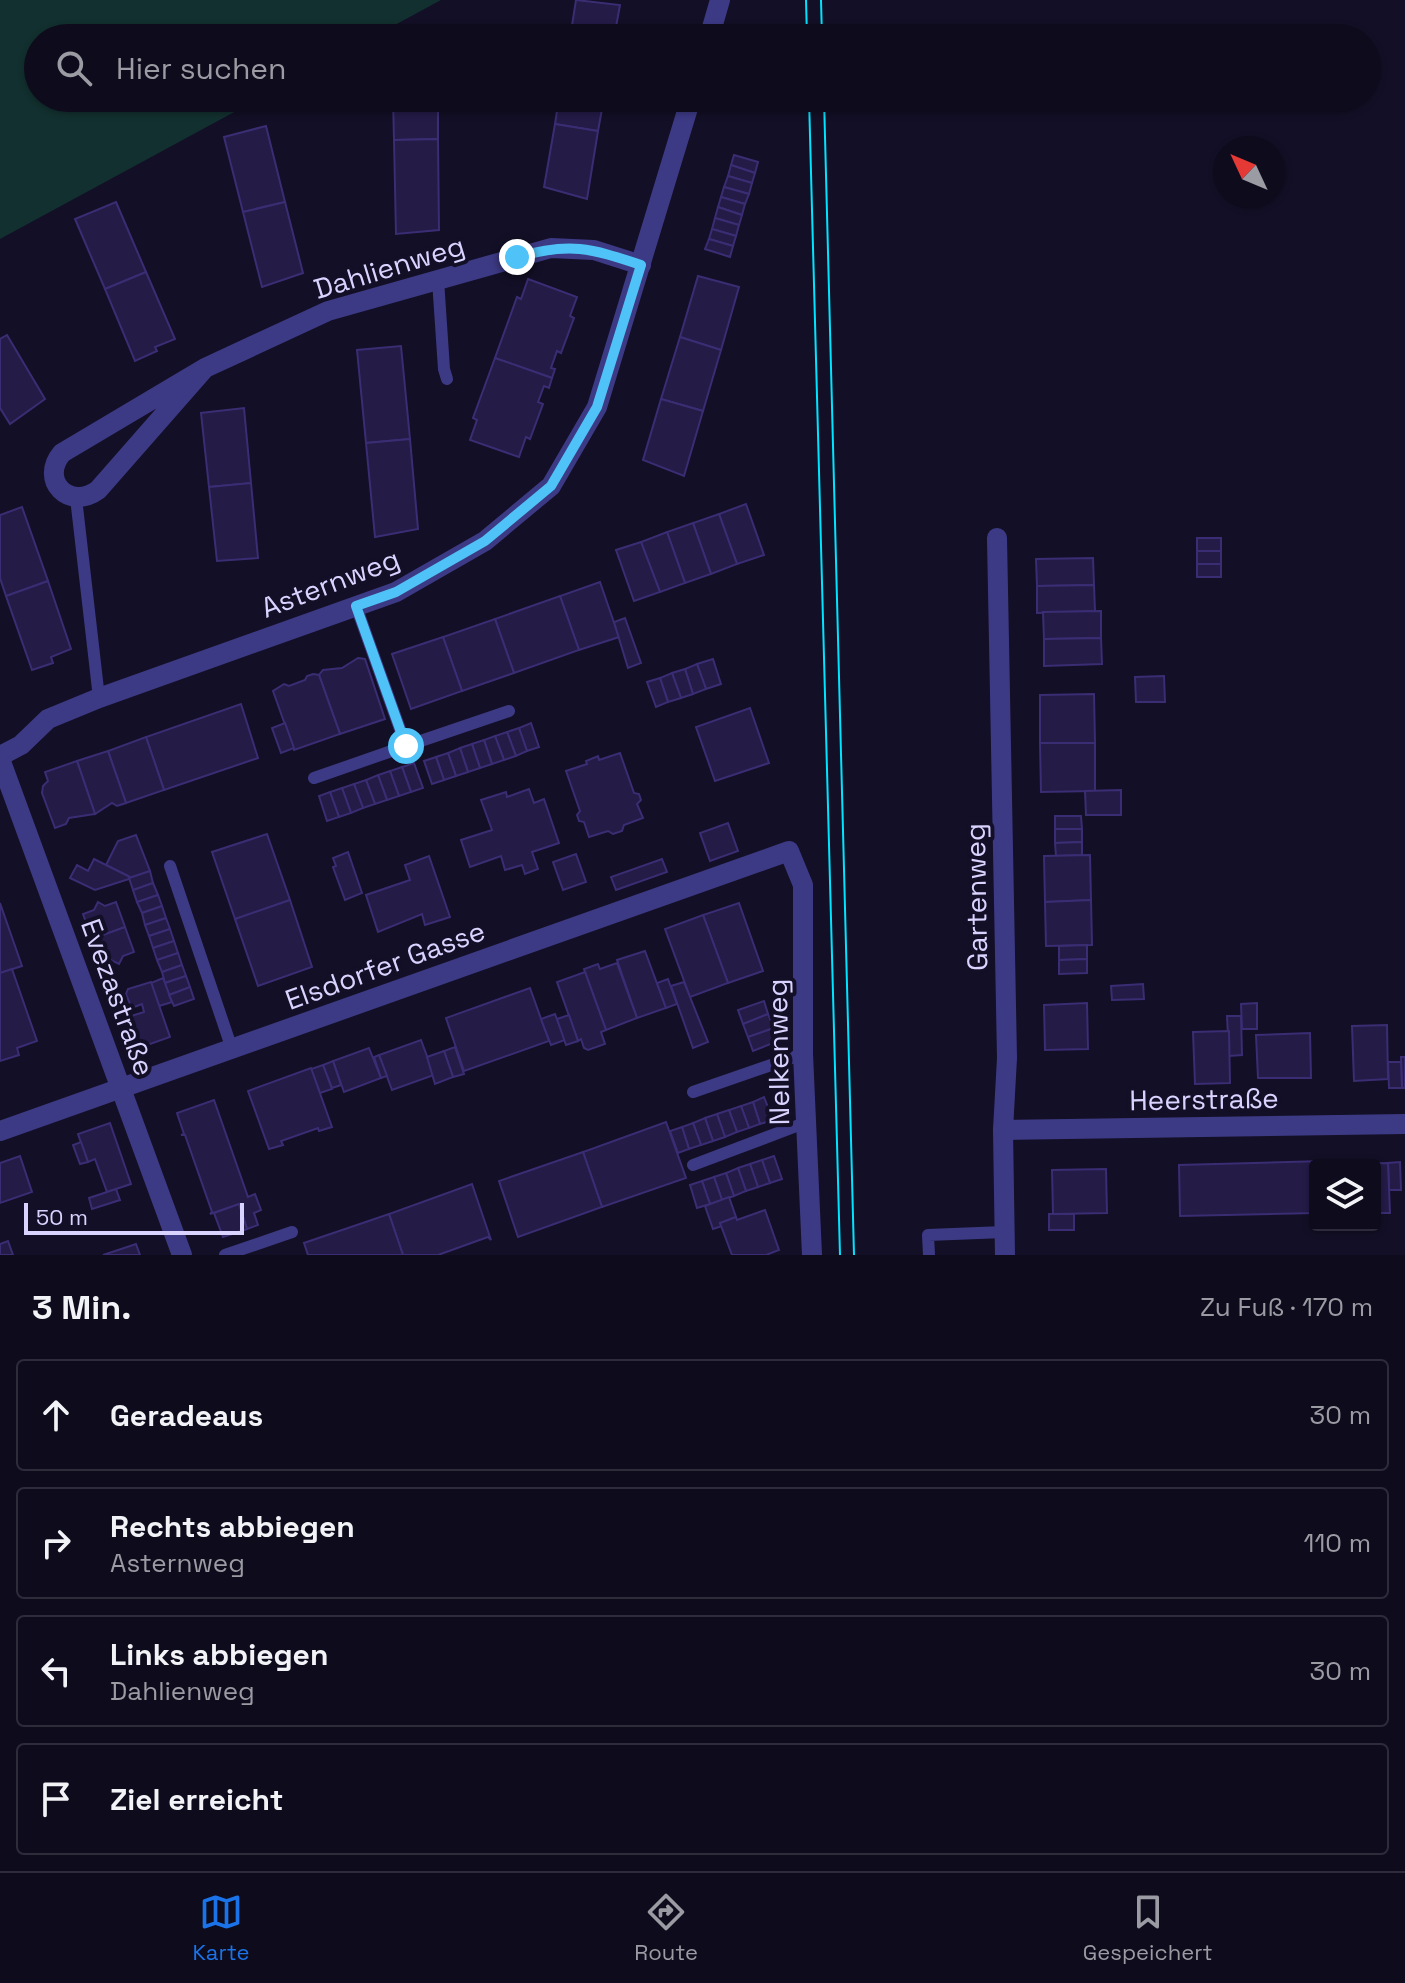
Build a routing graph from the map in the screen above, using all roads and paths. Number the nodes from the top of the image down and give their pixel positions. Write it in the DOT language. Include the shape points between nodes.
graph roads {
  1 [pos="720,0"];
  2 [pos="713,24"];
  3 [pos="687,112"];
  4 [pos="641,265"];
  5 [pos="438,280"];
  6 [pos="205,368"];
  7 [pos="447,379"];
  8 [pos="76,498"];
  9 [pos="997,538"];
  10 [pos="356,606"];
  11 [pos="99,698"];
  12 [pos="509,711"];
  13 [pos="406,746"];
  14 [pos="0,757"];
  15 [pos="314,778"];
  16 [pos="789,851"];
  17 [pos="170,866"];
  18 [pos="232,1049"];
  19 [pos="803,1054"];
  20 [pos="121,1088"];
  21 [pos="693,1092"];
  22 [pos="807,1122"];
  23 [pos="1405,1124"];
  24 [pos="1003,1130"];
  25 [pos="0,1131"];
  26 [pos="693,1165"];
  27 [pos="292,1232"];
  28 [pos="1004,1232"];
  29 [pos="182,1255"];
  30 [pos="225,1255"];
  31 [pos="812,1255"];
  32 [pos="929,1255"];
  33 [pos="1005,1255"];
  1 -- 2 [label="street"];
  3 -- 4 [label="street, Asternweg"];
  4 -- 5 [label="street, Dahlienweg" via="594,250 551,248"];
  4 -- 10 [label="street, Asternweg" via="597,407 551,486 485,541 396,592"];
  5 -- 6 [label="street, Dahlienweg" via="328,311"];
  5 -- 7 [label="lane"];
  6 -- 8 [label="street, Dahlienweg" via="98,490"];
  6 -- 8 [label="street, Dahlienweg" via="62,453 54,475 61,490"];
  8 -- 11 [label="lane"];
  9 -- 24 [label="street, Gartenweg" via="1007,1058"];
  10 -- 11 [label="street, Asternweg"];
  10 -- 13 [label="lane"];
  11 -- 14 [label="street, Asternweg" via="48,719"];
  12 -- 13 [label="lane"];
  13 -- 15 [label="lane"];
  14 -- 20 [label="street, Evezastraße"];
  16 -- 18 [label="street, Elsdorfer Gasse"];
  16 -- 19 [label="street, Nelkenweg" via="803,885"];
  17 -- 18 [label="lane"];
  18 -- 20 [label="street, Elsdorfer Gasse"];
  19 -- 21 [label="lane"];
  19 -- 22 [label="street, Nelkenweg"];
  20 -- 25 [label="street, Elsdorfer Gasse"];
  20 -- 29 [label="street, Evezastraße"];
  22 -- 26 [label="lane"];
  22 -- 31 [label="street, Nelkenweg"];
  23 -- 24 [label="street, Heerstraße"];
  24 -- 28 [label="street, Gartenweg"];
  27 -- 30 [label="lane"];
  28 -- 32 [label="lane" via="928,1235"];
  28 -- 33 [label="street, Gartenweg"];
}
